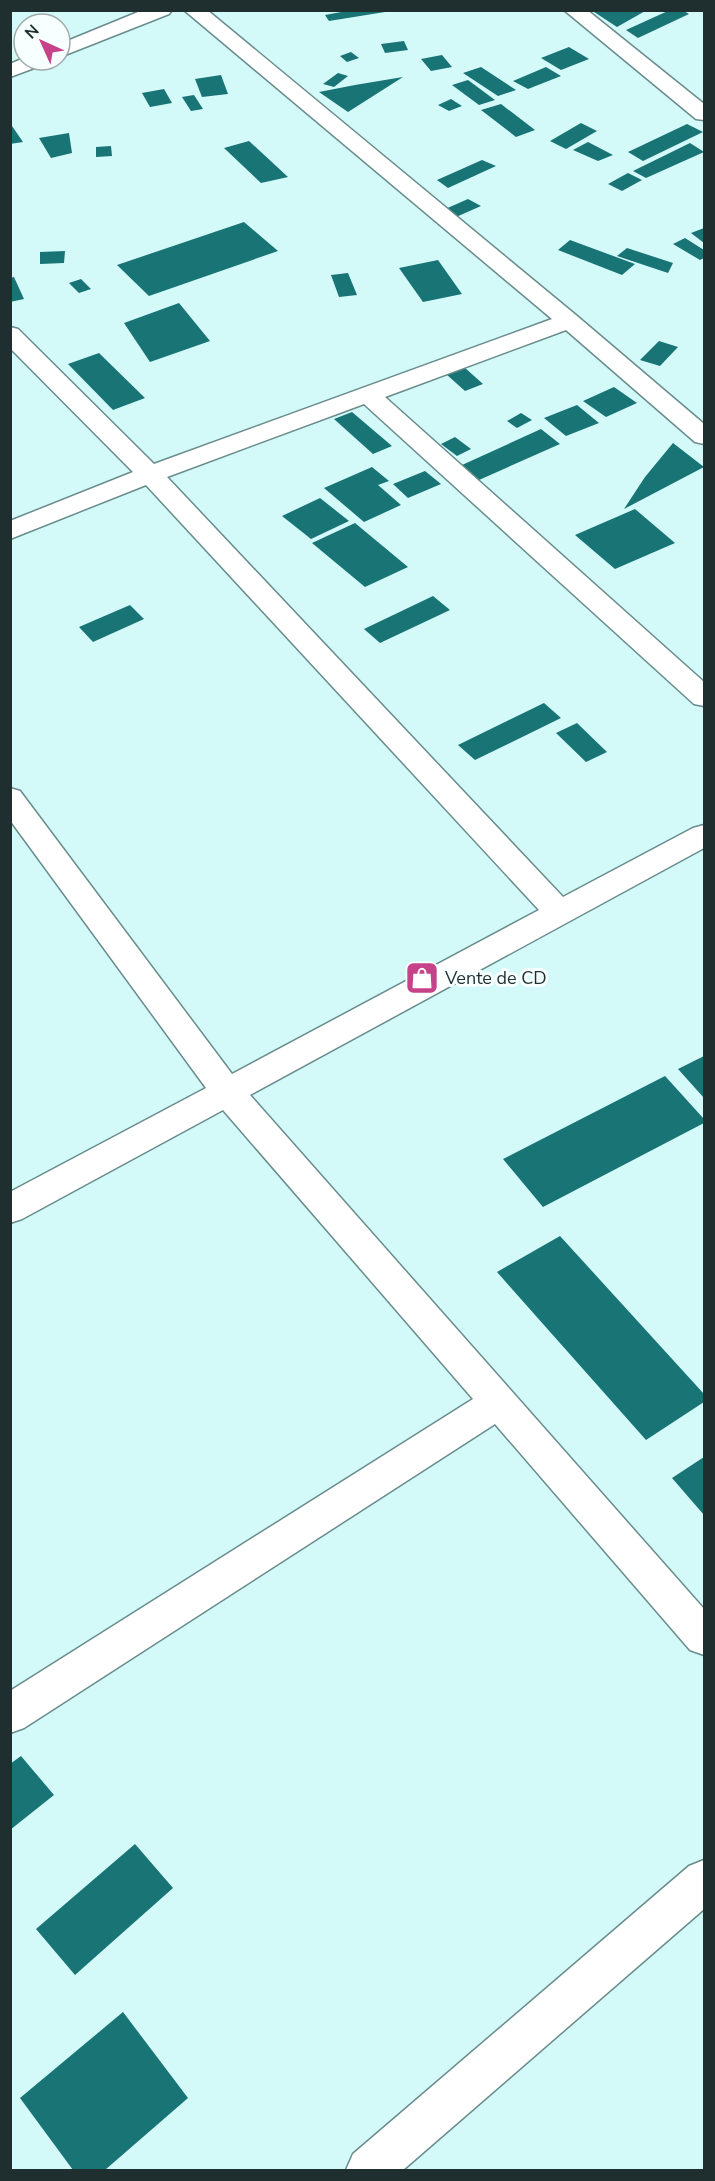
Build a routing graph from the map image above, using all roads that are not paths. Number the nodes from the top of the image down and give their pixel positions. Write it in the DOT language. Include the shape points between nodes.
graph roads {
  1 [pos="162,10"];
  2 [pos="194,10"];
  3 [pos="574,10"];
  4 [pos="72,46"];
  5 [pos="705,114"];
  6 [pos="569,321"];
  7 [pos="10,334"];
  8 [pos="368,394"];
  9 [pos="705,437"];
  10 [pos="150,474"];
  11 [pos="10,531"];
  12 [pos="705,697"];
  13 [pos="10,798"];
  14 [pos="705,835"];
  15 [pos="560,913"];
  16 [pos="228,1093"];
  17 [pos="10,1209"];
  18 [pos="499,1402"];
  19 [pos="705,1637"];
  20 [pos="10,1714"];
  21 [pos="705,1881"];
  22 [pos="369,2170"];
  1 -- 4 [label="street"];
  2 -- 6 [label="street"];
  3 -- 5 [label="street"];
  6 -- 8 [label="street"];
  6 -- 9 [label="street"];
  7 -- 10 [label="street"];
  8 -- 10 [label="street"];
  8 -- 12 [label="street"];
  10 -- 11 [label="street"];
  10 -- 15 [label="street"];
  13 -- 16 [label="street"];
  14 -- 15 [label="street"];
  15 -- 16 [label="street"];
  16 -- 17 [label="street"];
  16 -- 18 [label="street"];
  18 -- 19 [label="street"];
  18 -- 20 [label="street"];
  21 -- 22 [label="street"];
}
